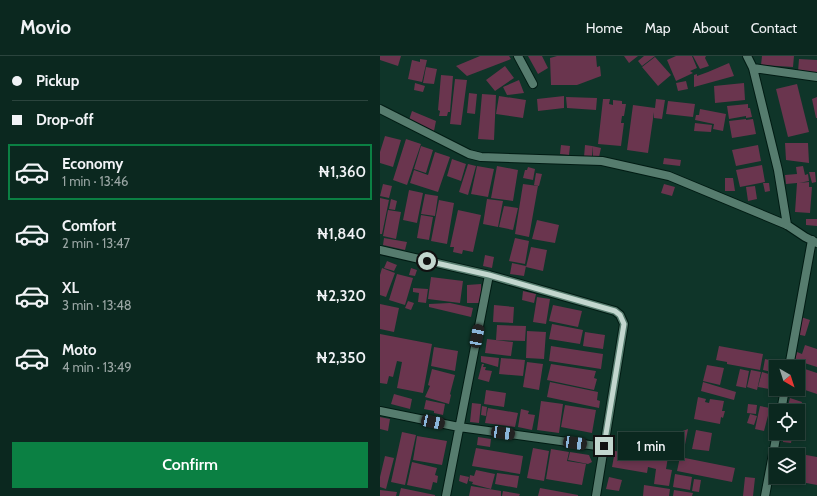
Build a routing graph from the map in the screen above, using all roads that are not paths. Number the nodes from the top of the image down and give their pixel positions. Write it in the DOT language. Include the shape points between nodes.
graph roads {
  1 [pos="518,56"];
  2 [pos="747,56"];
  3 [pos="753,68"];
  4 [pos="817,77"];
  5 [pos="533,84"];
  6 [pos="380,109"];
  7 [pos="787,224"];
  8 [pos="814,242"];
  9 [pos="380,250"];
  10 [pos="489,275"];
  11 [pos="789,360"];
  12 [pos="380,410"];
  13 [pos="459,427"];
  14 [pos="775,440"];
  15 [pos="604,446"];
  16 [pos="446,496"];
  17 [pos="596,496"];
  18 [pos="765,496"];
  1 -- 5 [label="street"];
  2 -- 3 [label="street"];
  3 -- 4 [label="street"];
  3 -- 7 [label="street" via="778,170"];
  6 -- 7 [label="street" via="469,154 481,157 602,161 669,176"];
  7 -- 8 [label="street"];
  8 -- 11 [label="street"];
  9 -- 10 [label="street"];
  10 -- 13 [label="street"];
  10 -- 15 [label="street" via="615,311 623,319"];
  12 -- 13 [label="street"];
  13 -- 15 [label="street"];
  13 -- 16 [label="street"];
  14 -- 18 [label="street"];
  15 -- 17 [label="street"];
}
